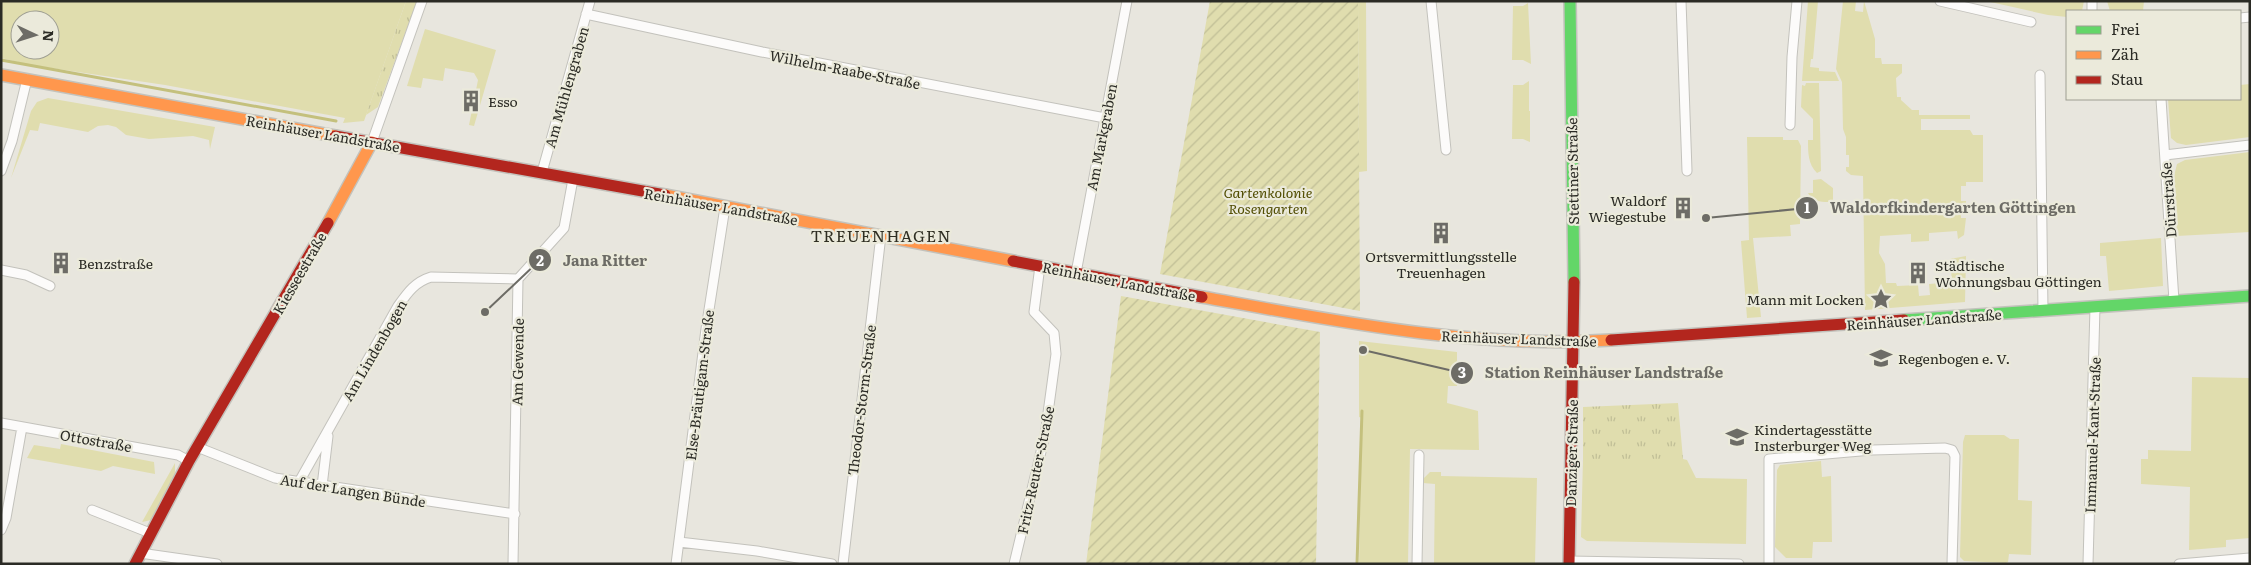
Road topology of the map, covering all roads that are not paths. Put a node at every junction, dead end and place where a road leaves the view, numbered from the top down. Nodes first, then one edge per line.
1 (422, 1) edge
2 (590, 1) edge
3 (1127, 1) edge
4 (1431, 1) edge
5 (1570, 1) edge
6 (1681, 1) edge
7 (1797, 1) edge
8 (1940, 1) edge
9 (586, 14) junction
10 (2031, 22) dead end
11 (1, 74) edge
12 (2040, 74) dead end
13 (27, 79) junction
14 (2161, 100) edge
15 (1105, 118) junction
16 (1790, 125) dead end
17 (372, 142) junction
18 (2250, 145) edge
19 (1446, 150) dead end
20 (2165, 155) junction
21 (1687, 170) dead end
22 (1, 171) edge
23 (542, 172) junction
24 (573, 179) junction
25 (725, 207) junction
26 (881, 236) junction
27 (1040, 266) junction
28 (1, 270) edge
29 (1076, 273) junction
30 (518, 279) junction
31 (50, 286) dead end
32 (2250, 296) edge
33 (2174, 302) junction
34 (2095, 307) junction
35 (2043, 311) junction
36 (1573, 342) junction
37 (1, 423) edge
38 (22, 427) junction
39 (328, 431) junction
40 (197, 448) junction
41 (1419, 455) dead end
42 (189, 460) junction
43 (299, 482) junction
44 (322, 486) junction
45 (92, 510) dead end
46 (515, 514) junction
47 (1, 530) edge
48 (150, 533) junction
49 (679, 542) junction
50 (140, 553) junction
51 (2250, 558) edge
52 (2237, 561) edge
53 (1569, 562) edge
54 (135, 564) edge
55 (217, 564) edge
56 (513, 564) edge
57 (676, 564) edge
58 (832, 564) edge
59 (843, 564) edge
60 (1014, 564) edge
61 (1417, 564) edge
62 (1721, 564) edge
63 (1739, 564) edge
64 (1769, 564) edge
65 (1952, 564) edge
66 (2088, 564) edge
67 (2179, 564) edge

1 - 17 street, Kiesseestraße
2 - 9 street, Am Mühlengraben
3 - 15 street, Am Markgraben
4 - 19 street
5 - 36 main road, Stettiner Straße
6 - 21 street
7 - 16 street
8 - 10 street
9 - 15 street, Wilhelm-Raabe-Straße
9 - 23 street, Am Mühlengraben
11 - 13 main road, Reinhäuser Landstraße
12 - 35 street
13 - 17 main road, Reinhäuser Landstraße
13 - 22 street
14 - 20 street, Dürrstraße
15 - 29 street, Am Markgraben
17 - 23 main road, Reinhäuser Landstraße
17 - 40 main road, Kiesseestraße
18 - 20 street
20 - 33 street, Dürrstraße
23 - 24 main road, Reinhäuser Landstraße
24 - 25 main road, Reinhäuser Landstraße
24 - 30 street
25 - 26 main road, Reinhäuser Landstraße
25 - 49 street, Else-Bräutigam-Straße
26 - 27 main road, Reinhäuser Landstraße
26 - 59 street, Theodor-Storm-Straße
27 - 29 main road, Reinhäuser Landstraße
27 - 60 street, Fritz-Reuter-Straße
28 - 31 street
29 - 36 main road, Reinhäuser Landstraße
30 - 39 street, Am Lindenbogen
30 - 46 street, Am Gewende
32 - 33 main road, Reinhäuser Landstraße
33 - 34 main road, Reinhäuser Landstraße
34 - 35 main road, Reinhäuser Landstraße
34 - 66 street, Immanuel-Kant-Straße
35 - 36 main road, Reinhäuser Landstraße
36 - 53 main road, Danziger Straße
37 - 38 street, Ottostraße
38 - 42 street, Ottostraße
38 - 47 street
39 - 43 street, Am Lindenbogen
39 - 44 street, Am Lindenbogen
40 - 42 main road, Kiesseestraße
40 - 43 street, Auf der Langen Bünde
41 - 61 street
42 - 48 main road, Kiesseestraße
43 - 44 street, Auf der Langen Bünde
44 - 46 street, Auf der Langen Bünde
45 - 48 street
46 - 56 street, Am Gewende
48 - 50 main road, Kiesseestraße
49 - 57 street, Else-Bräutigam-Straße
49 - 58 street
50 - 54 main road, Kiesseestraße
50 - 55 street
51 - 52 street
52 - 67 street
53 - 62 street
62 - 63 street
64 - 65 street

